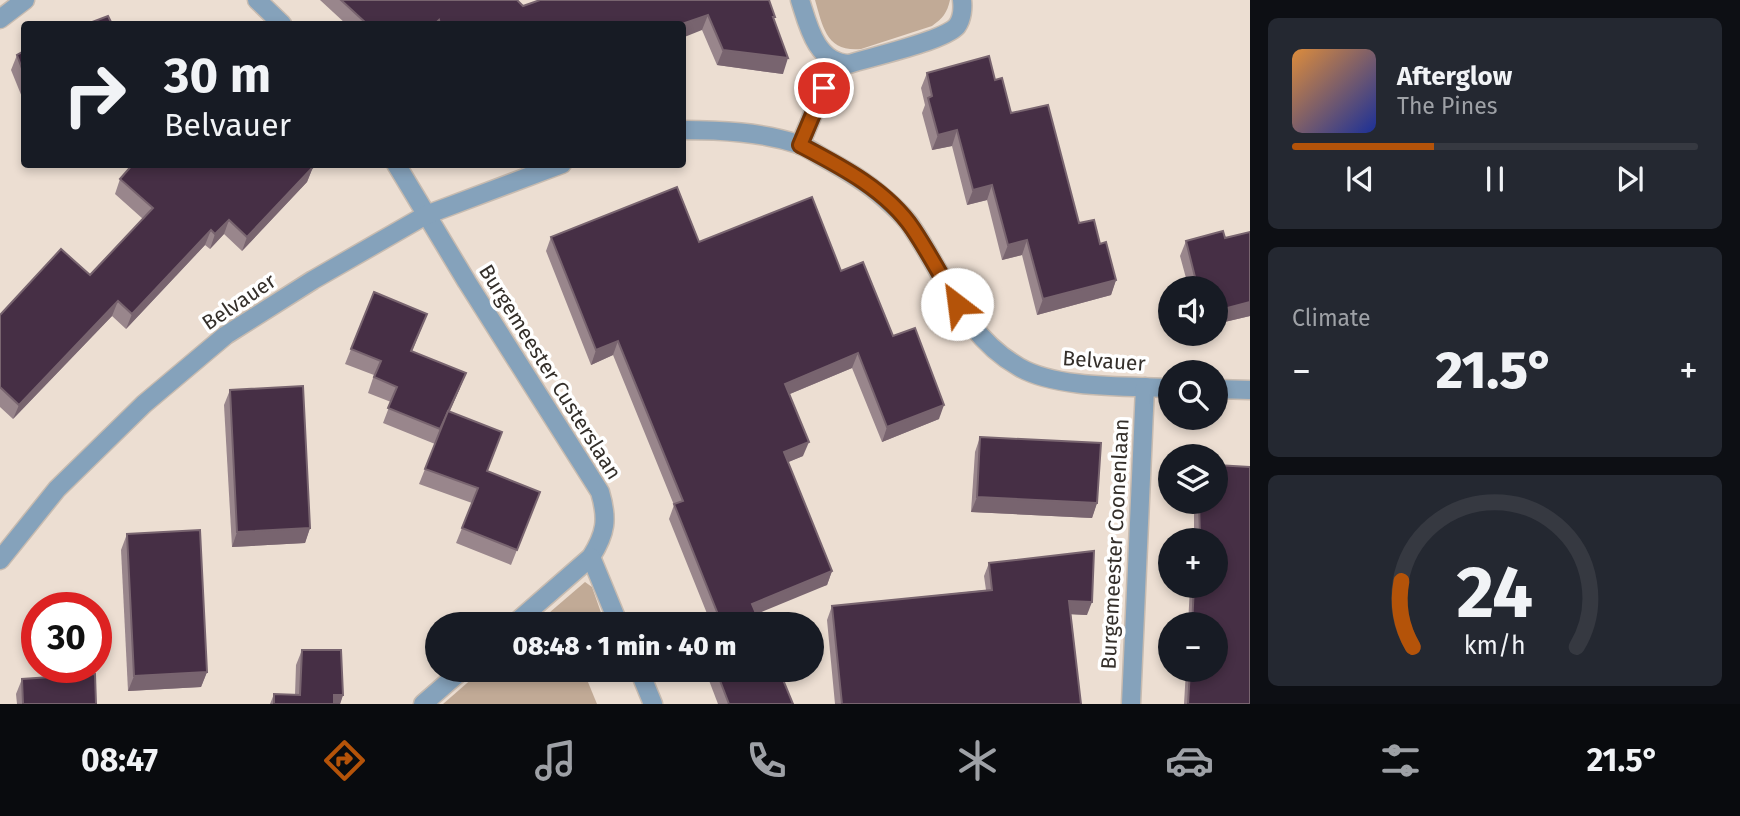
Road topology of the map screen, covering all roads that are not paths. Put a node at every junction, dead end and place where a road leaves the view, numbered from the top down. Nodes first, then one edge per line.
1 (25, 0) edge
2 (257, 0) edge
3 (800, 0) edge
4 (962, 0) edge
5 (0, 19) edge
6 (279, 21) edge
7 (835, 61) junction
8 (686, 130) edge
9 (800, 145) junction
10 (398, 168) edge
11 (551, 168) edge
12 (426, 215) junction
13 (1145, 387) junction
14 (1158, 388) edge
15 (1228, 389) edge
16 (1250, 390) edge
17 (2, 553) edge
18 (590, 556) junction
19 (528, 612) edge
20 (614, 612) edge
21 (448, 682) edge
22 (644, 682) edge
23 (423, 704) edge
24 (653, 704) edge
25 (1130, 704) edge

1 - 5 street
2 - 6 street
3 - 7 street
4 - 7 street
7 - 9 street
8 - 9 street, Belvauer
9 - 13 street, Belvauer
10 - 12 street, Burgemeester Custerslaan
11 - 12 street, Belvauer
12 - 17 street, Belvauer
12 - 18 street, Burgemeester Custerslaan
13 - 14 street, Belvauer
13 - 25 street, Burgemeester Coonenlaan
15 - 16 street
18 - 19 street, Burgemeester Custerslaan
18 - 20 street
21 - 23 street
22 - 24 street

